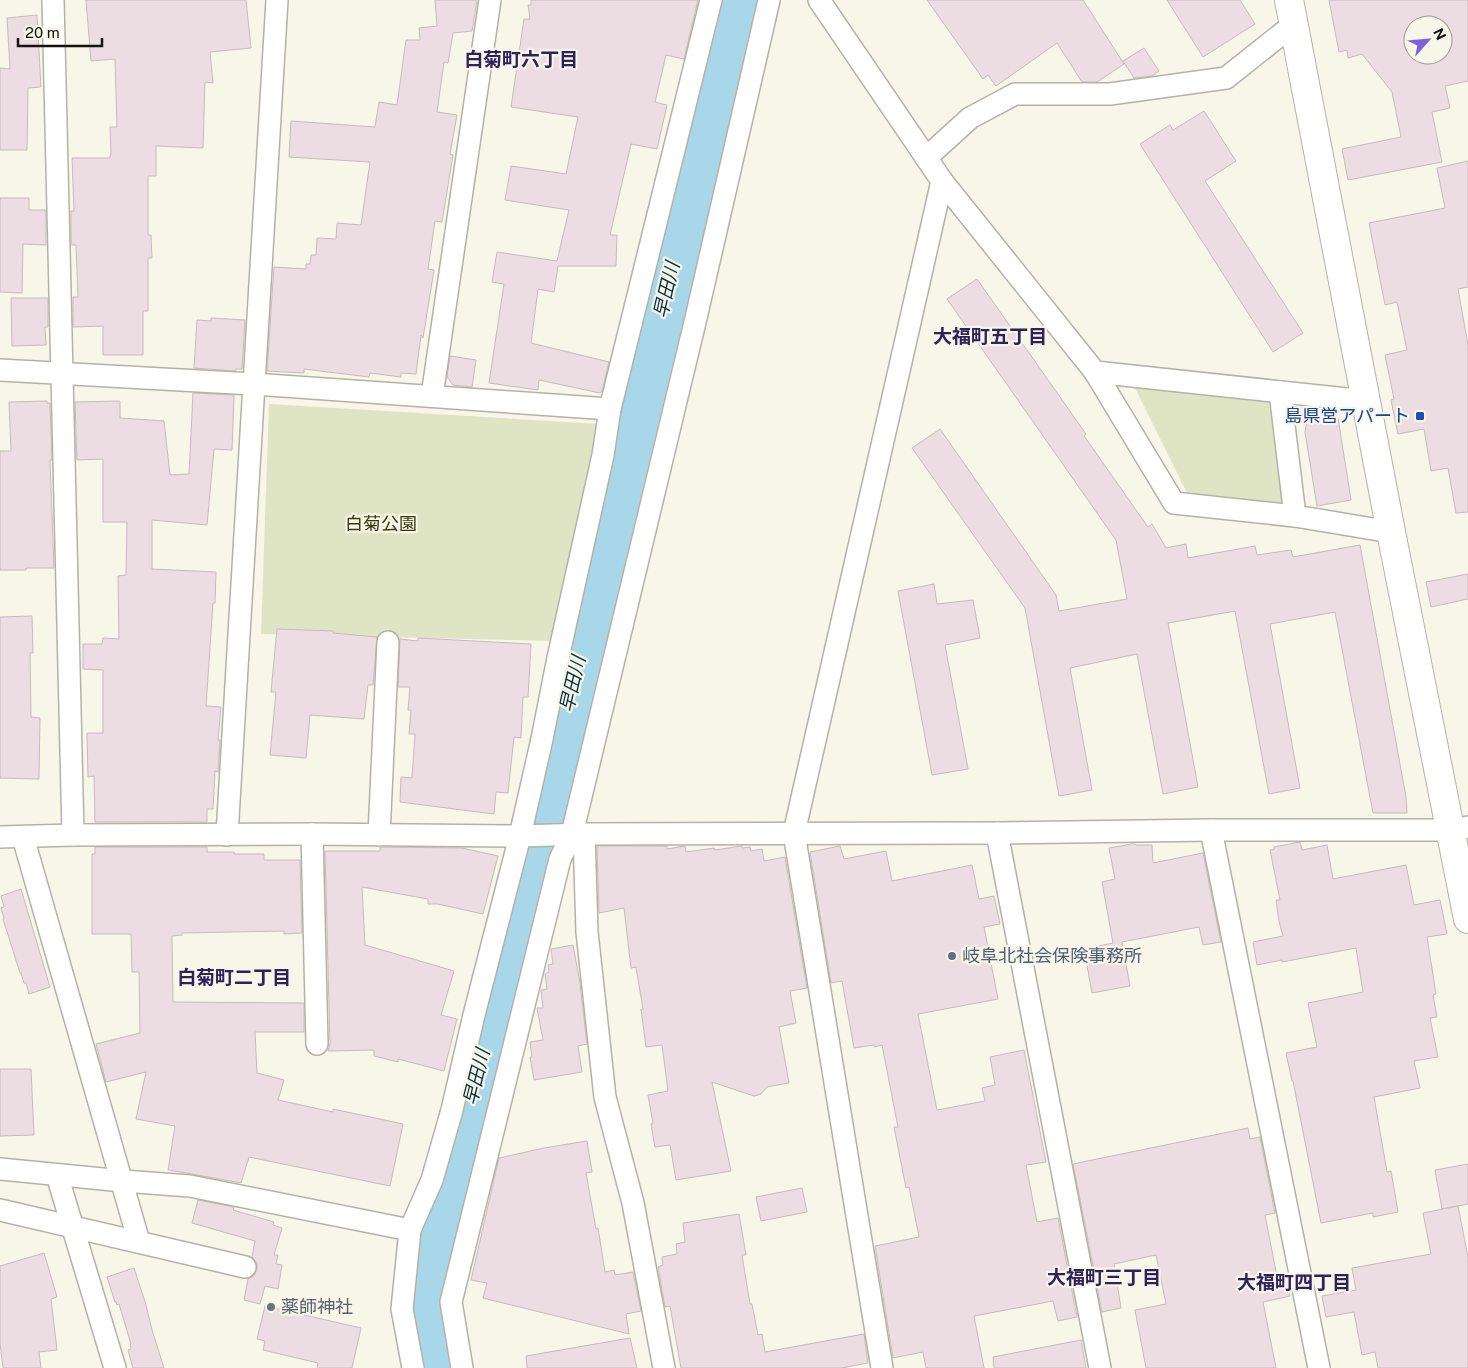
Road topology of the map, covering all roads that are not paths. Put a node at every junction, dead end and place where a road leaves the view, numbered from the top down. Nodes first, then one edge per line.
1 (52, 0) edge
2 (277, 0) edge
3 (490, 0) edge
4 (710, 0) edge
5 (769, 0) edge
6 (819, 0) edge
7 (1292, 12) edge
8 (926, 158) junction
9 (942, 181) junction
10 (0, 370) edge
11 (1095, 372) junction
12 (62, 373) junction
13 (254, 384) junction
14 (1280, 392) junction
15 (432, 396) junction
16 (1366, 401) junction
17 (610, 409) junction
18 (1295, 516) junction
19 (1392, 532) junction
20 (388, 642) dead end
21 (1460, 828) edge
22 (1211, 830) junction
23 (794, 833) junction
24 (997, 833) junction
25 (312, 834) junction
26 (570, 834) junction
27 (74, 835) junction
28 (227, 835) junction
29 (379, 835) junction
30 (522, 836) junction
31 (23, 837) junction
32 (0, 838) edge
33 (1468, 919) edge
34 (317, 1044) dead end
35 (0, 1169) edge
36 (57, 1175) junction
37 (123, 1181) junction
38 (0, 1210) edge
39 (73, 1227) junction
40 (410, 1230) junction
41 (139, 1242) junction
42 (245, 1267) dead end
43 (115, 1368) edge
44 (413, 1368) edge
45 (462, 1368) edge
46 (664, 1368) edge
47 (882, 1368) edge
48 (1100, 1368) edge
49 (1319, 1368) edge

1 - 12 street
2 - 13 street
3 - 15 street
4 - 17 street
5 - 26 street
6 - 8 street
7 - 8 street
7 - 16 street
8 - 9 street
9 - 11 street
9 - 23 street
10 - 12 street
11 - 14 street
11 - 18 street
12 - 13 street
12 - 27 street
13 - 15 street
13 - 28 street
14 - 16 street
14 - 18 street
15 - 17 street
16 - 19 street
17 - 30 street
18 - 19 street
19 - 21 street
20 - 29 street
21 - 22 street
21 - 33 street
22 - 24 street
22 - 49 street
23 - 24 street
23 - 26 street
23 - 47 street
24 - 48 street
25 - 28 street
25 - 29 street
25 - 34 street
26 - 30 street
26 - 45 street
26 - 46 street
27 - 28 street
27 - 31 street
29 - 30 street
30 - 40 street
31 - 32 street
31 - 37 street
35 - 36 street
36 - 37 street
36 - 39 street
37 - 40 street
37 - 41 street
38 - 39 street
39 - 41 street
39 - 43 street
40 - 44 street
41 - 42 street

